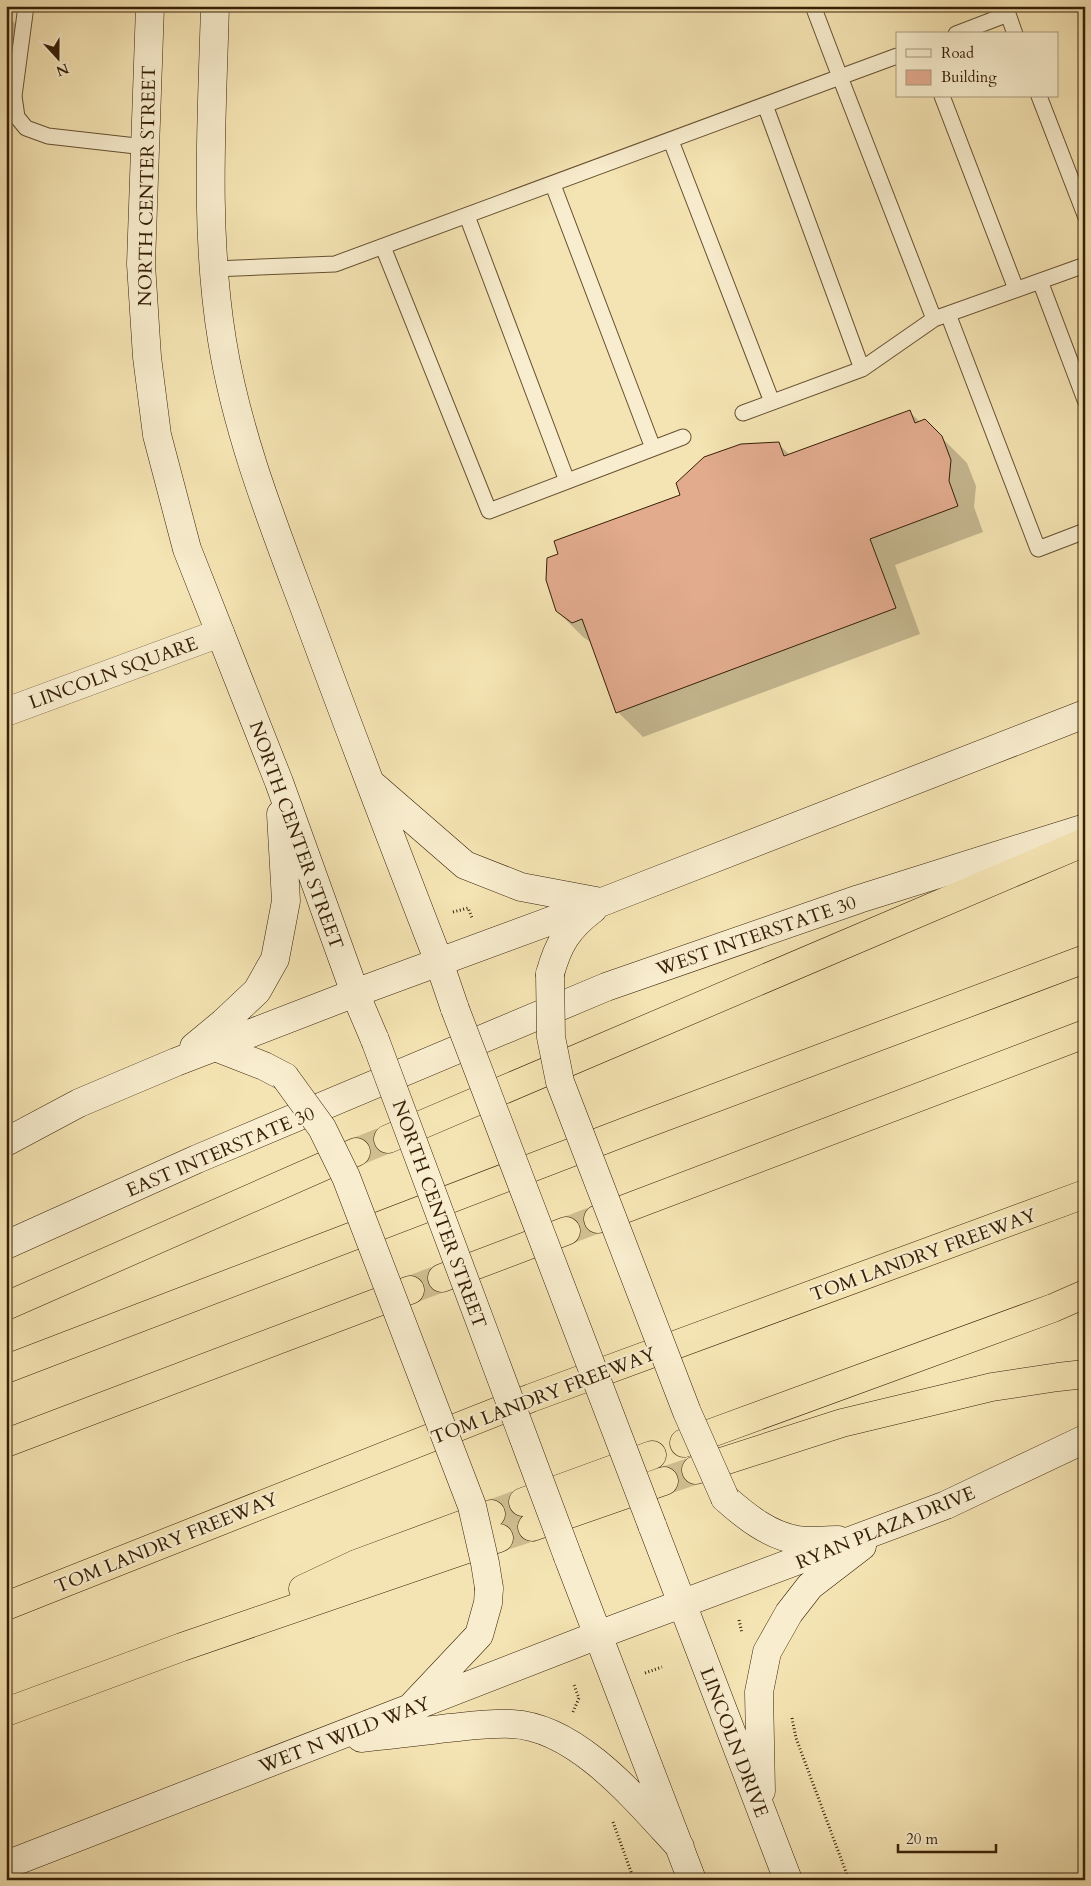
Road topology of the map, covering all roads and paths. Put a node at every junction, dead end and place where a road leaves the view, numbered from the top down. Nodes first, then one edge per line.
1 (26, 6) edge
2 (150, 6) edge
3 (215, 6) edge
4 (813, 6) edge
5 (961, 32) edge
6 (1014, 32) edge
7 (896, 56) edge
8 (840, 78) junction
9 (943, 98) edge
10 (1040, 98) edge
11 (765, 105) junction
12 (671, 141) junction
13 (145, 147) junction
14 (553, 185) junction
15 (1085, 215) edge
16 (467, 216) junction
17 (383, 247) junction
18 (1085, 265) edge
19 (214, 269) junction
20 (1040, 281) junction
21 (1016, 289) junction
22 (941, 316) junction
23 (862, 369) junction
24 (1085, 400) edge
25 (772, 402) junction
26 (743, 413) dead end
27 (683, 436) dead end
28 (653, 448) junction
29 (567, 481) junction
30 (1085, 531) edge
31 (220, 633) junction
32 (6, 712) edge
33 (1085, 714) edge
34 (279, 782) junction
35 (370, 784) junction
36 (1085, 828) edge
37 (1085, 842) edge
38 (602, 902) junction
39 (453, 913) dead end
40 (473, 922) dead end
41 (1085, 959) edge
42 (439, 962) junction
43 (356, 993) junction
44 (1085, 1034) edge
45 (215, 1047) junction
46 (435, 1060) joint
47 (176, 1062) junction
48 (388, 1139) tunnel mouth
49 (6, 1142) edge
50 (356, 1152) tunnel mouth
51 (1085, 1194) edge
52 (598, 1219) tunnel mouth
53 (566, 1231) tunnel mouth
54 (6, 1245) edge
55 (442, 1278) tunnel mouth
56 (410, 1290) tunnel mouth
57 (1085, 1294) edge
58 (6, 1306) edge
59 (6, 1369) edge
60 (1085, 1374) edge
61 (1085, 1439) edge
62 (6, 1443) edge
63 (684, 1443) tunnel mouth
64 (652, 1454) tunnel mouth
65 (696, 1470) tunnel mouth
66 (664, 1481) tunnel mouth
67 (495, 1526) tunnel mouth
68 (886, 1528) junction
69 (853, 1540) junction
70 (682, 1605) junction
71 (6, 1606) edge
72 (739, 1620) dead end
73 (598, 1635) junction
74 (743, 1636) dead end
75 (662, 1667) dead end
76 (642, 1674) dead end
77 (574, 1685) dead end
78 (586, 1696) dead end
79 (580, 1698) junction
80 (409, 1709) junction
81 (6, 1712) edge
82 (791, 1713) dead end
83 (569, 1719) dead end
84 (322, 1743) junction
85 (761, 1810) junction
86 (680, 1847) junction
87 (6, 1865) edge
88 (692, 1880) edge
89 (788, 1880) edge
90 (849, 1880) edge

1 - 13 lane
2 - 13 main road, NORTH CENTER STREET
3 - 19 main road
4 - 8 lane
5 - 6 lane
7 - 8 lane
8 - 11 lane
8 - 22 lane
9 - 21 lane
10 - 15 lane
11 - 12 lane
11 - 23 lane
12 - 14 lane
12 - 25 lane
13 - 31 main road, NORTH CENTER STREET
14 - 16 lane
14 - 28 lane
16 - 17 lane
16 - 29 lane
17 - 19 lane
17 - 29 lane
18 - 20 lane
19 - 35 main road
20 - 21 lane
20 - 24 lane
21 - 22 lane
22 - 23 lane
22 - 30 lane
23 - 25 lane
25 - 26 lane
27 - 28 lane
28 - 29 lane
31 - 32 main road, LINCOLN SQUARE
31 - 34 main road, NORTH CENTER STREET
33 - 38 main road
34 - 43 main road, NORTH CENTER STREET
34 - 47 main road
35 - 38 main road
35 - 42 main road
36 - 46 main road, WEST INTERSTATE 30
37 - 48 highway
38 - 42 main road
38 - 69 main road, bridge
39 - 40 path
41 - 59 highway
42 - 43 main road
42 - 70 main road, bridge
43 - 45 main road
43 - 73 main road, NORTH CENTER STREET, bridge
44 - 52 highway
45 - 47 main road
45 - 80 main road, bridge
46 - 54 main road, EAST INTERSTATE 30
47 - 49 main road
50 - 58 highway
51 - 71 highway, TOM LANDRY FREEWAY
53 - 55 highway
56 - 62 highway
57 - 63 highway
60 - 65 highway
61 - 68 main road, RYAN PLAZA DRIVE
64 - 66 highway
67 - 81 highway
68 - 69 main road, RYAN PLAZA DRIVE
68 - 85 main road
69 - 70 main road, RYAN PLAZA DRIVE
70 - 73 main road, WET N WILD WAY
70 - 85 main road, LINCOLN DRIVE
72 - 74 path
73 - 80 main road, WET N WILD WAY
73 - 86 main road
75 - 76 path
77 - 79 path
78 - 79 path
79 - 83 path
80 - 84 main road, WET N WILD WAY
82 - 90 path
84 - 86 main road
84 - 87 main road, WET N WILD WAY
85 - 89 main road, LINCOLN DRIVE
86 - 88 main road

